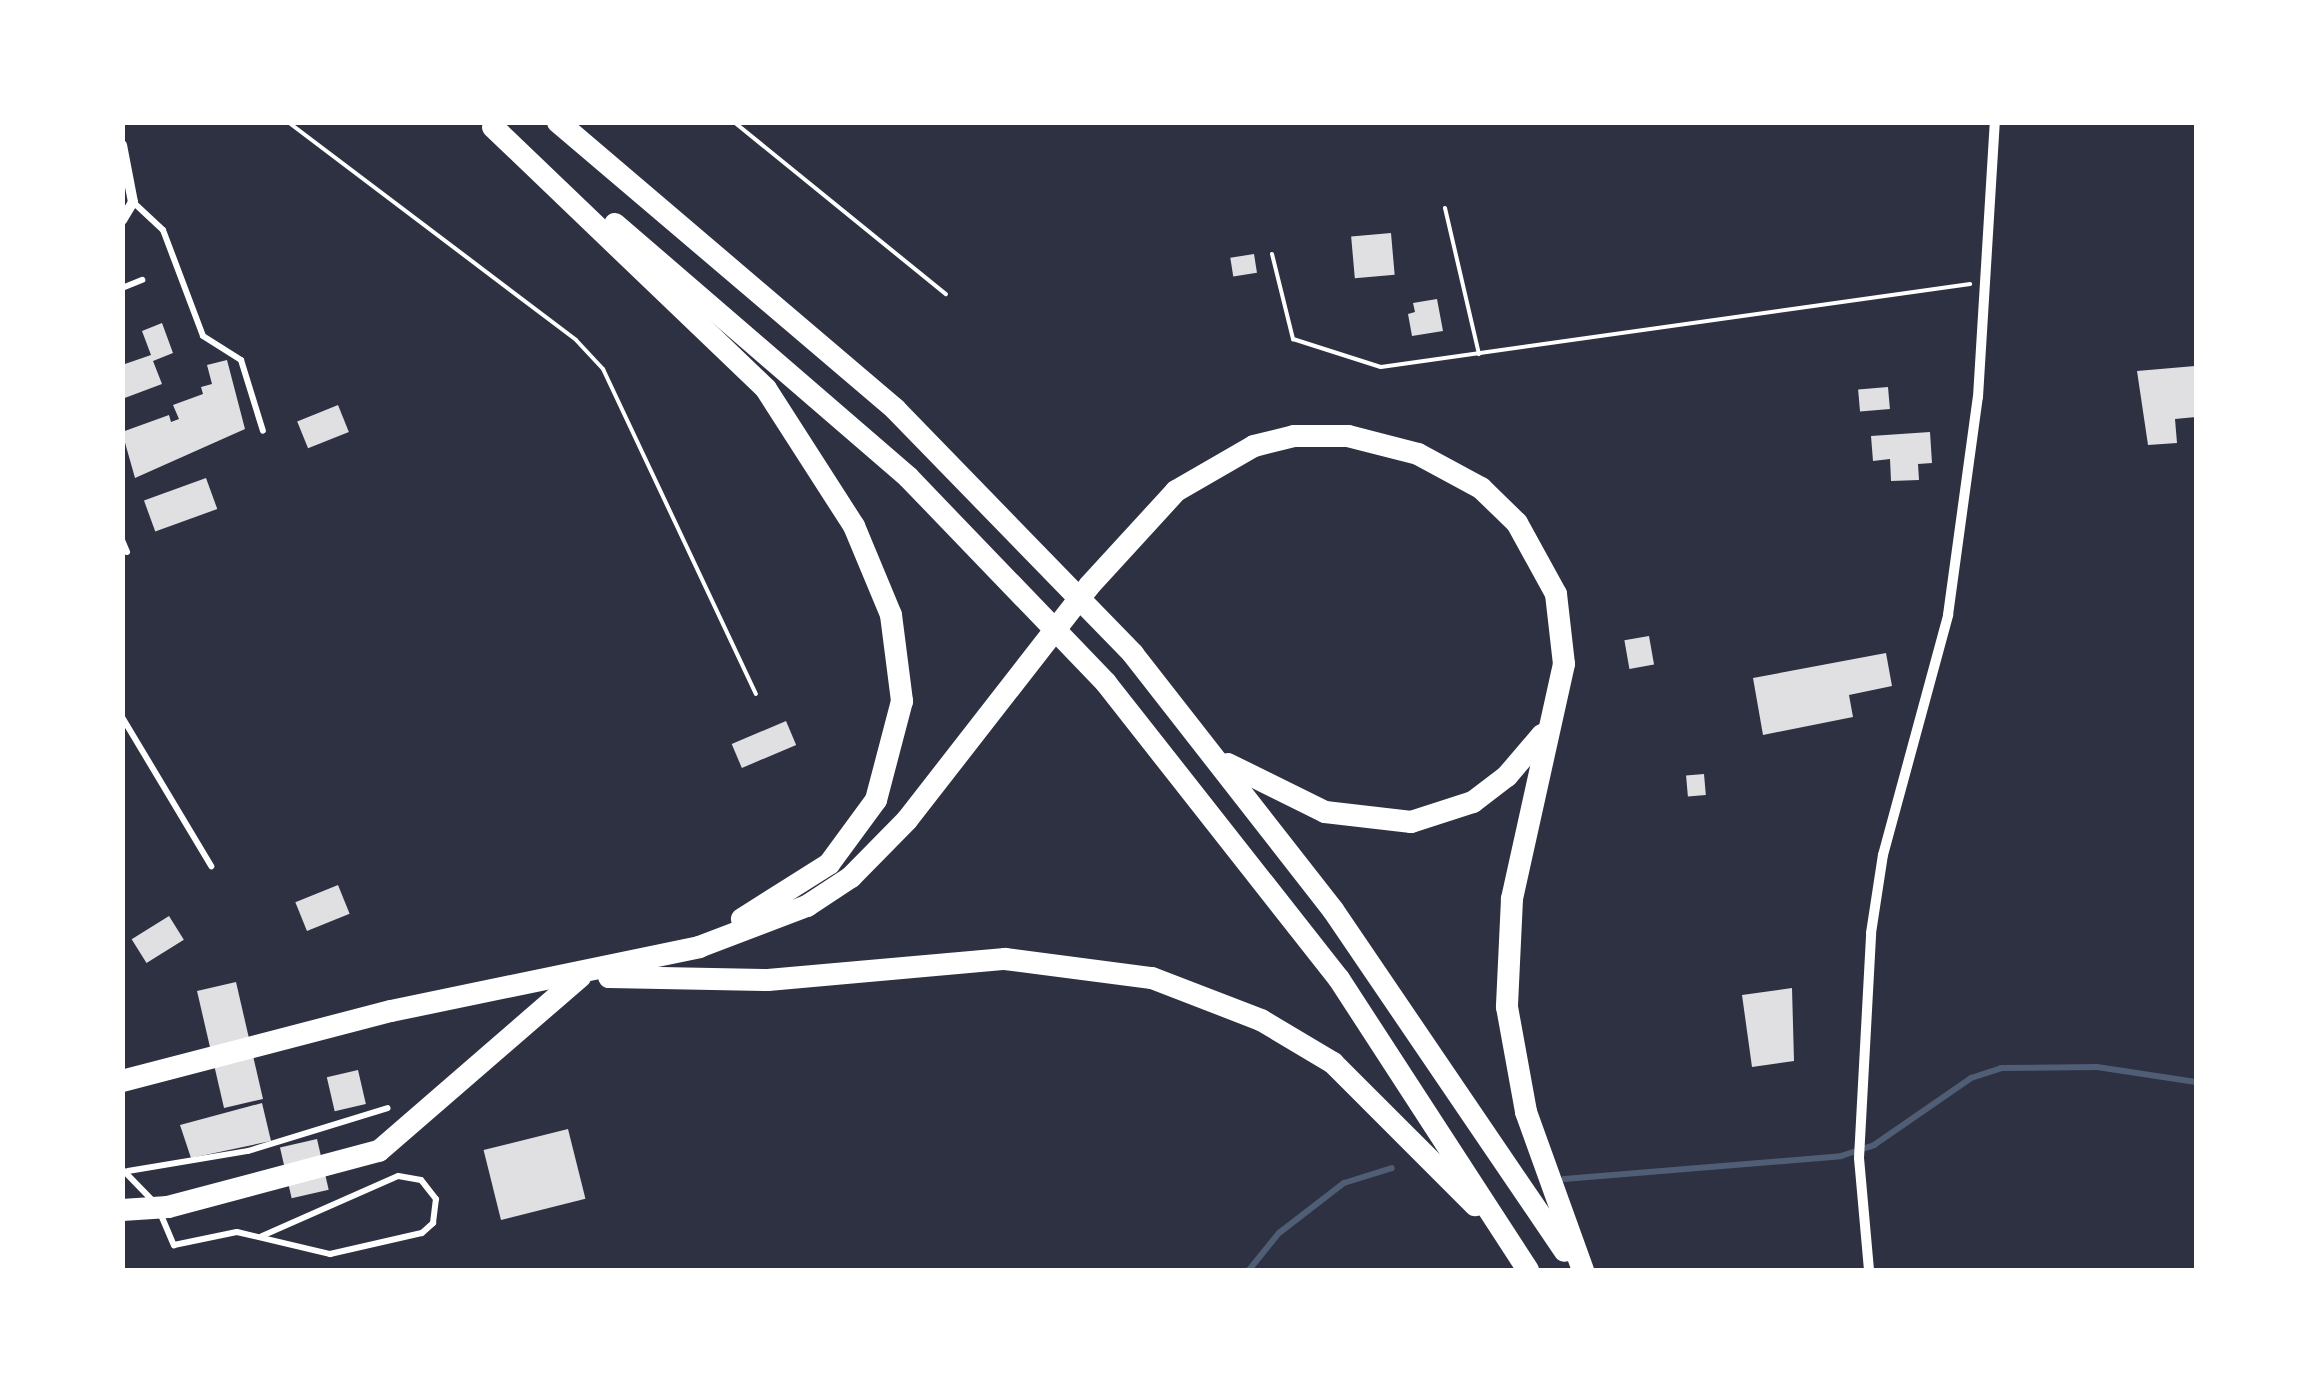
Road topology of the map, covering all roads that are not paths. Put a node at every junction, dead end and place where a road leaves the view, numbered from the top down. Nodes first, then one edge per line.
1 (558, 122) edge
2 (1994, 122) edge
3 (490, 125) edge
4 (122, 146) edge
5 (133, 202) junction
6 (122, 220) edge
7 (142, 280) dead end
8 (122, 288) edge
9 (263, 431) dead end
10 (122, 540) edge
11 (127, 552) dead end
12 (122, 717) edge
13 (1547, 728) junction
14 (1222, 760) junction
15 (211, 866) dead end
16 (580, 976) junction
17 (122, 1080) edge
18 (388, 1108) dead end
19 (125, 1170) edge
20 (158, 1209) junction
21 (122, 1210) edge
22 (262, 1236) junction
23 (1523, 1261) edge
24 (1580, 1270) edge
25 (1869, 1270) edge

1 - 14 highway
2 - 25 street
3 - 16 highway
3 - 23 highway
4 - 5 street
5 - 6 street
5 - 9 lane
7 - 8 lane
10 - 11 lane
12 - 15 lane
13 - 14 highway
13 - 16 highway
13 - 24 highway
14 - 24 highway
16 - 17 highway
16 - 20 highway
16 - 23 highway
18 - 19 lane
19 - 20 lane
20 - 21 highway
20 - 22 lane
22 - 22 lane

